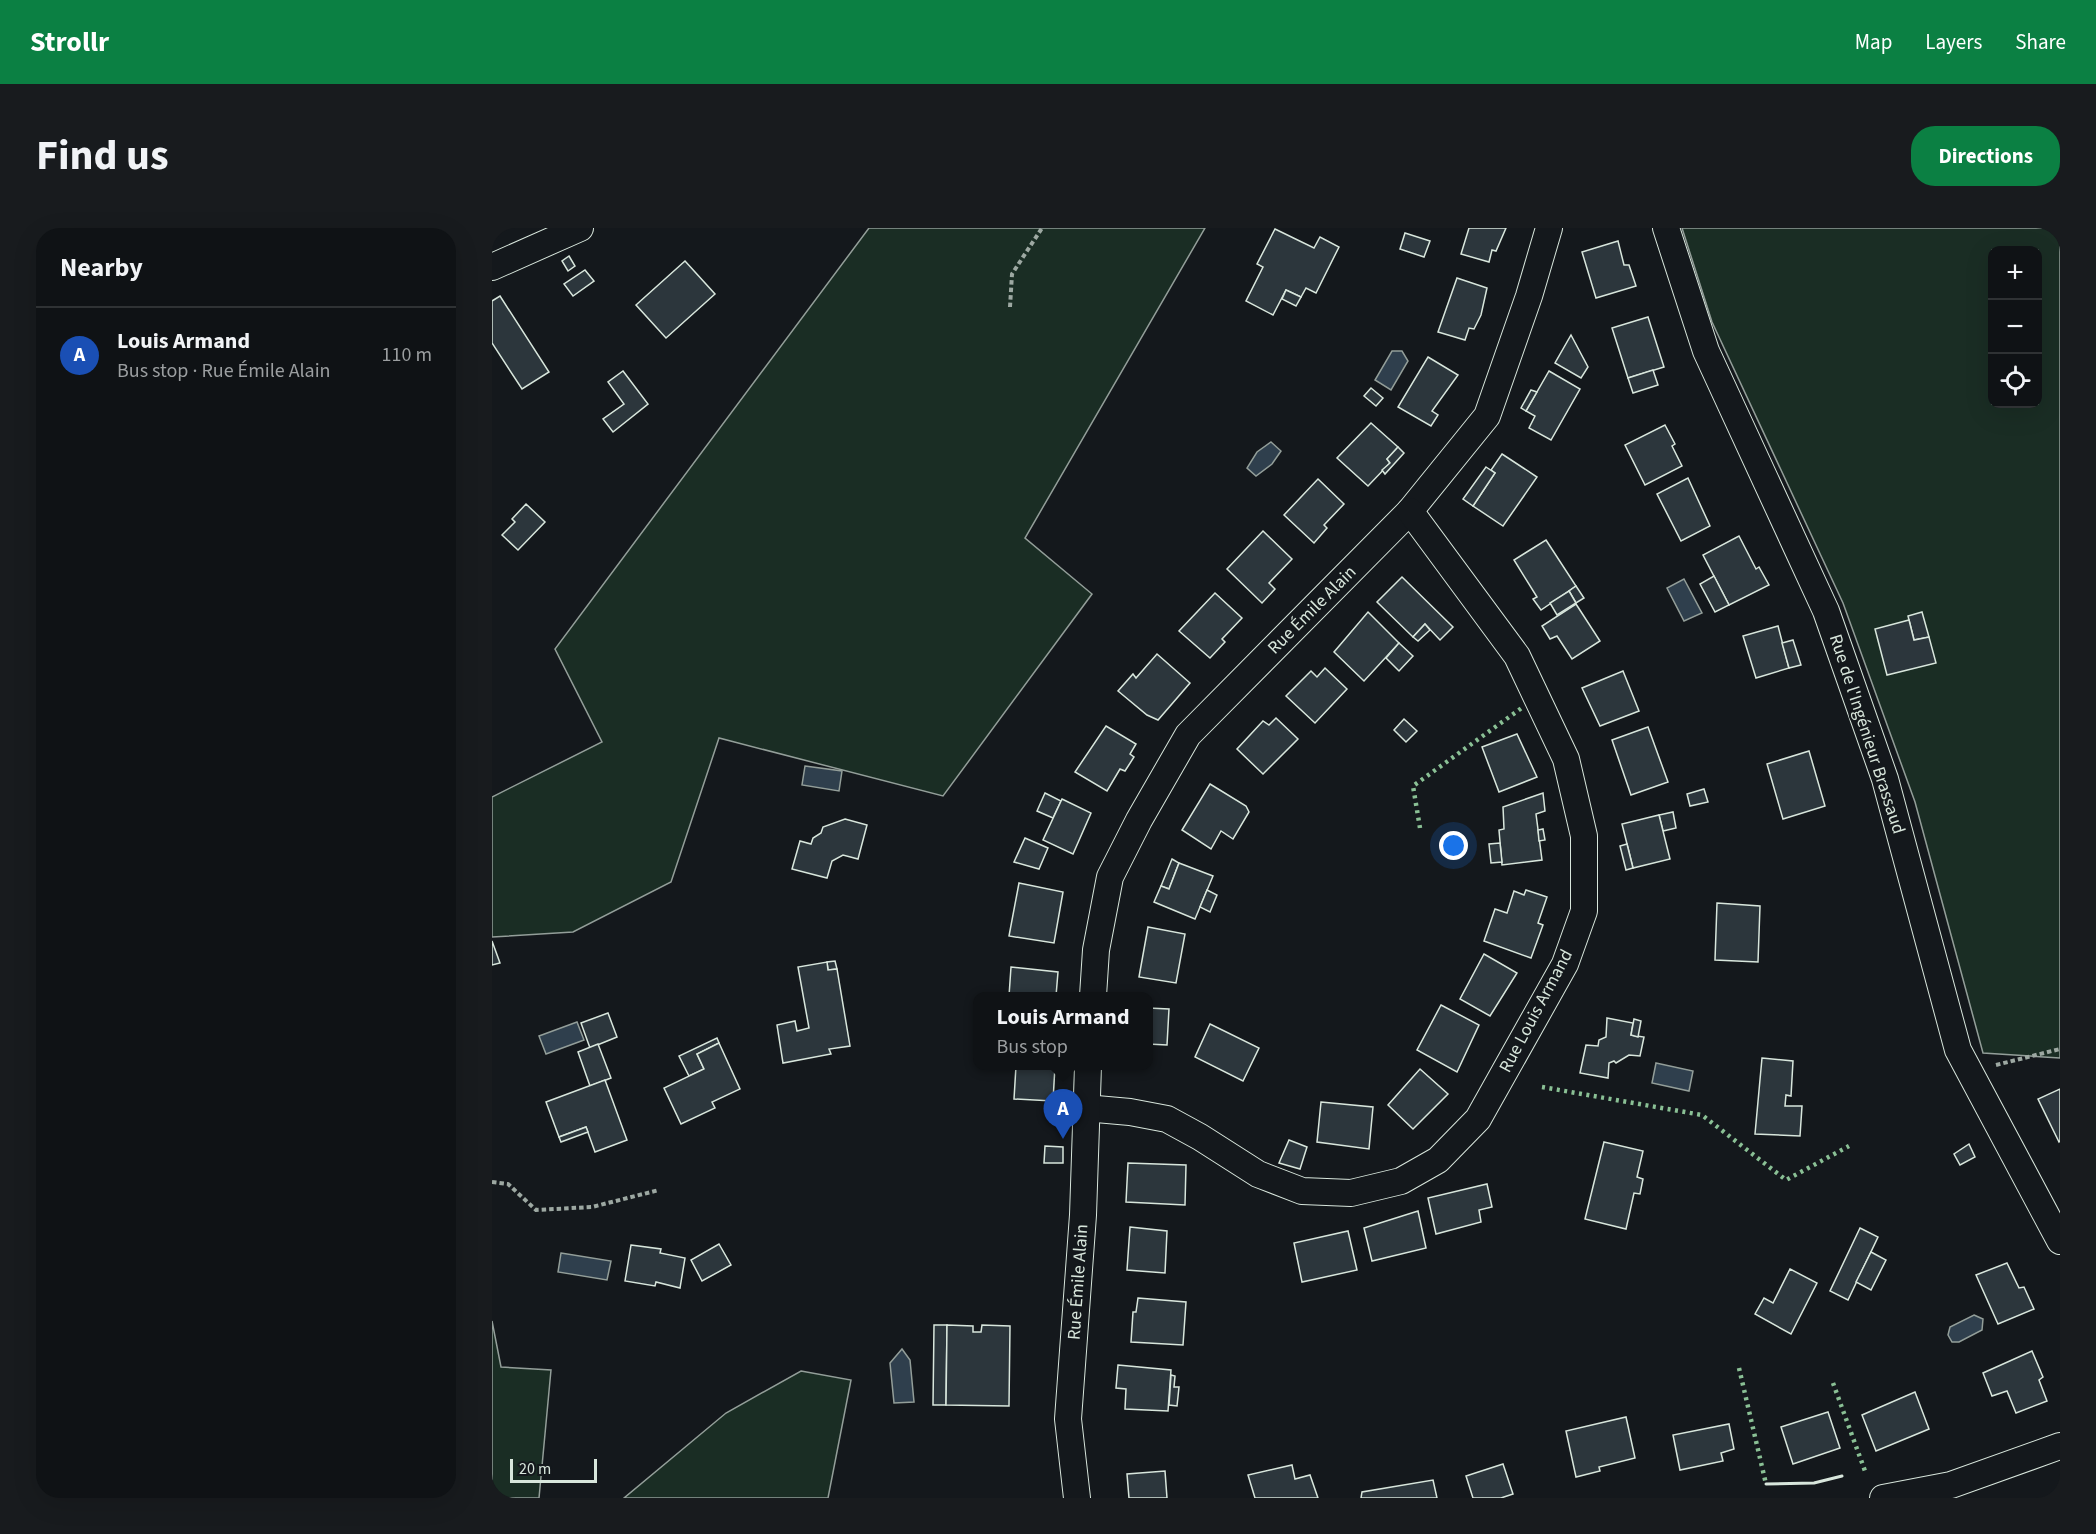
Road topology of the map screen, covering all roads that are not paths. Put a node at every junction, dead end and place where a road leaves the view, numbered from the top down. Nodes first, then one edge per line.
1 (580, 228) edge
2 (1549, 228) edge
3 (1666, 228) edge
4 (492, 267) edge
5 (1410, 510) junction
6 (1093, 992) edge
7 (1088, 1070) edge
8 (1085, 1108) junction
9 (2060, 1241) edge
10 (2060, 1446) edge
11 (1077, 1498) edge
12 (1883, 1498) edge

1 - 4 street
2 - 5 street, Rue Émile Alain
3 - 9 street, Rue de l'Ingénieur Brassaud
5 - 6 street, Rue Émile Alain
5 - 8 street, Rue Louis Armand
7 - 8 street, Rue Émile Alain
8 - 11 street, Rue Émile Alain
10 - 12 street

